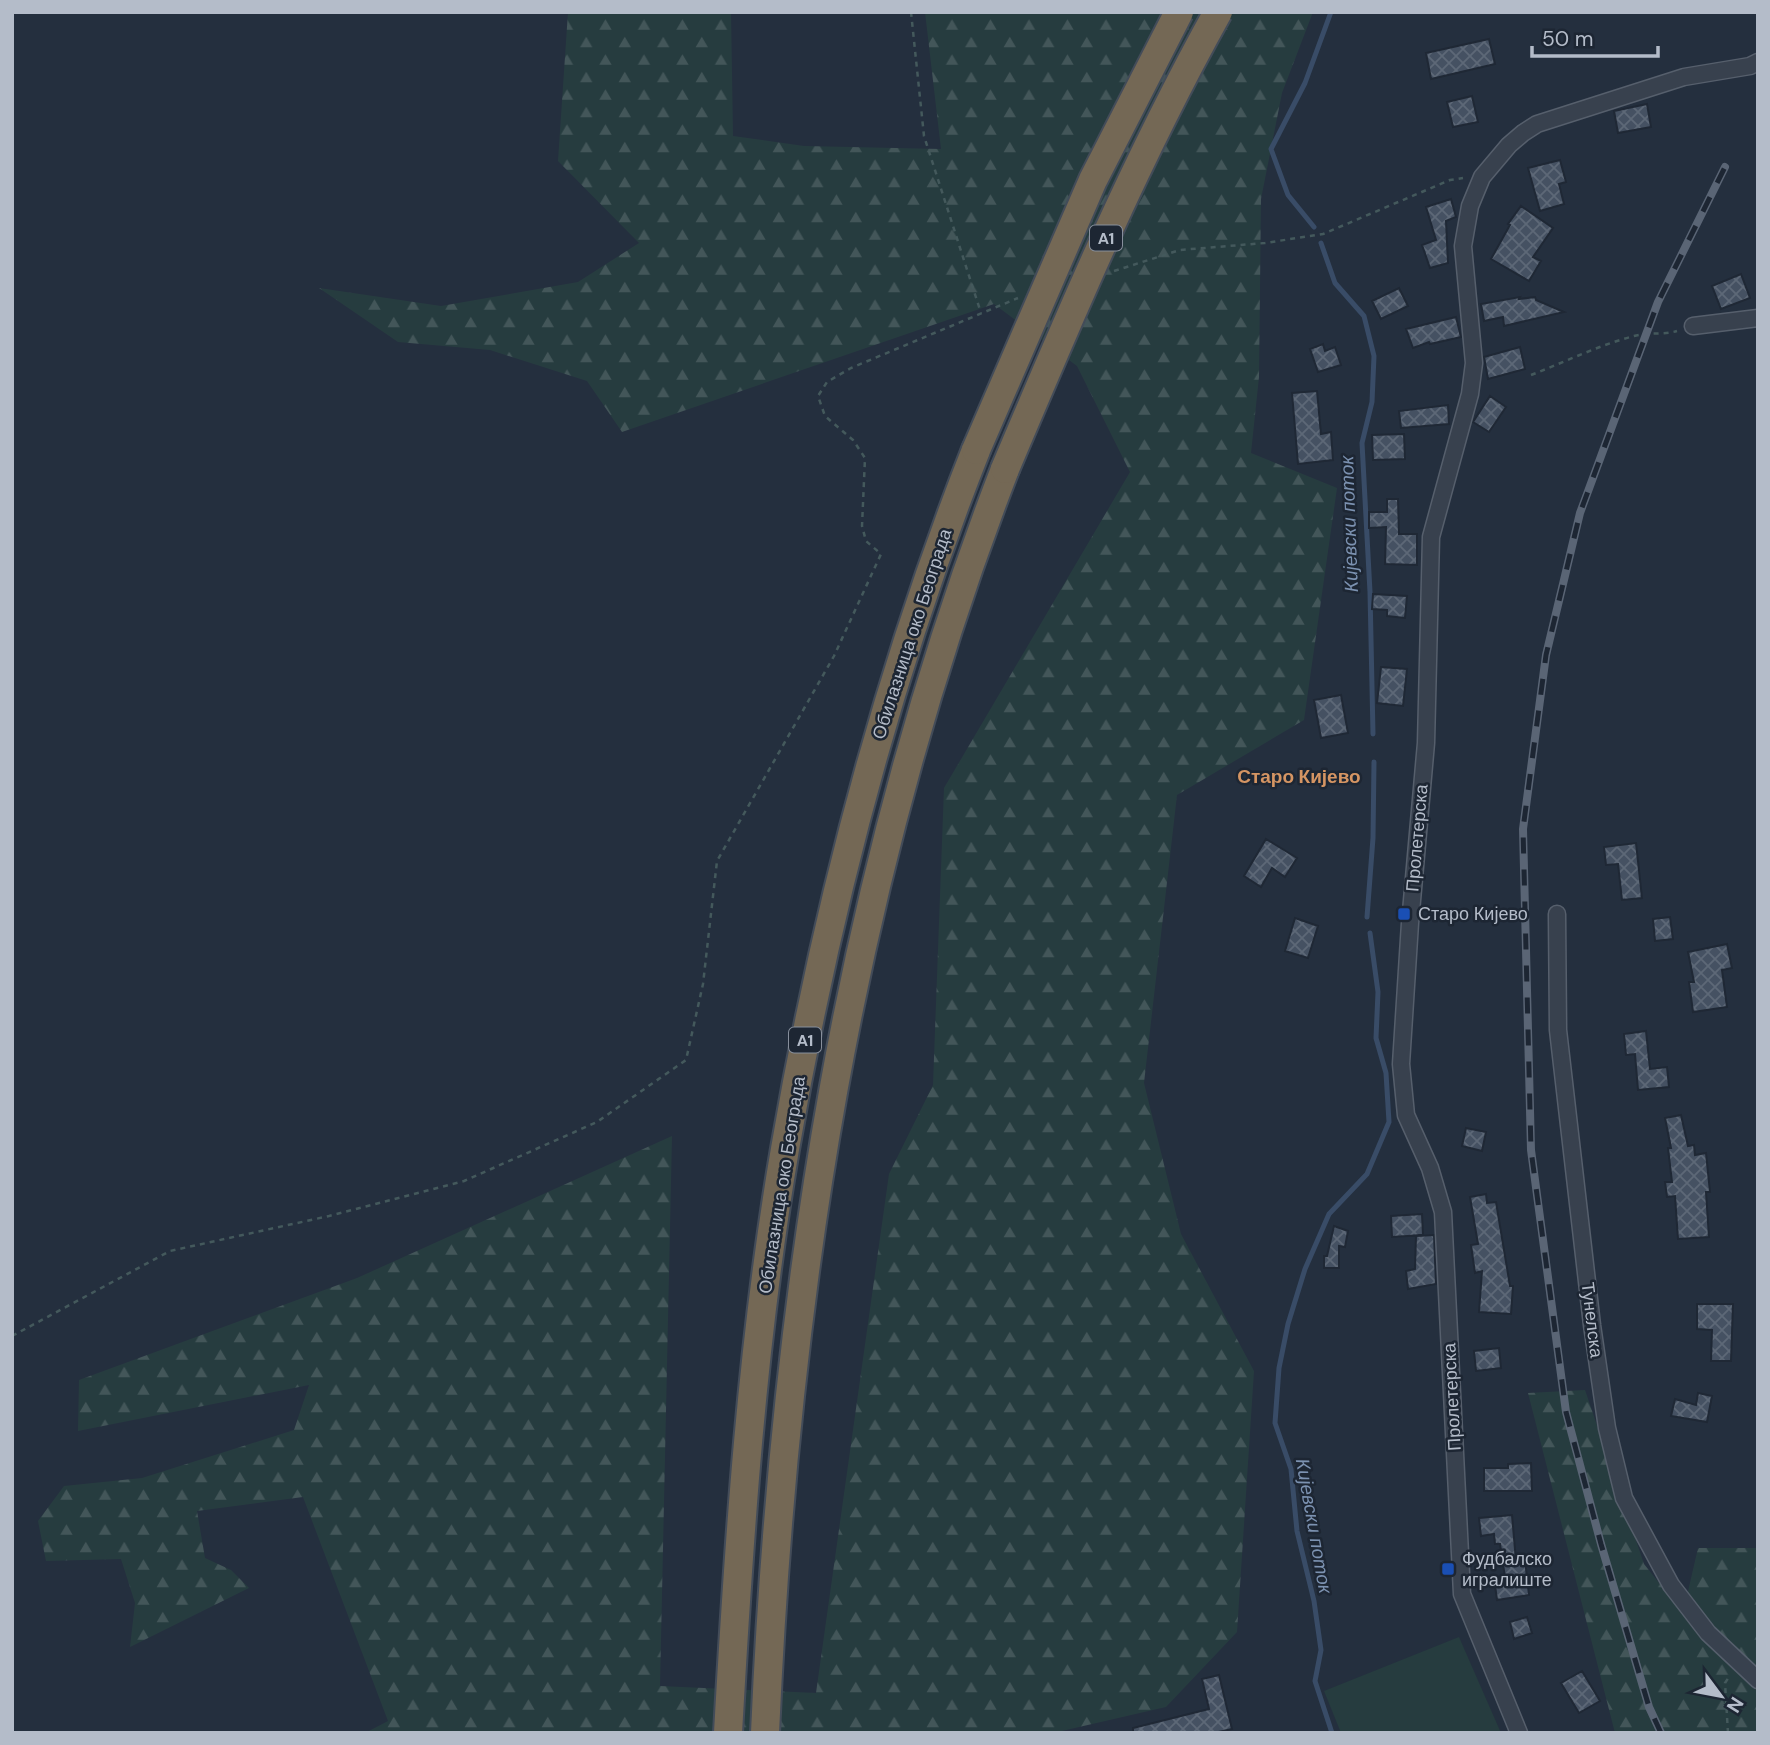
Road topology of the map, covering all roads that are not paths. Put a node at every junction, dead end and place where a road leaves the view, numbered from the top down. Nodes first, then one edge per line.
1 (1179, 12) edge
2 (1218, 12) edge
3 (1758, 62) edge
4 (1758, 318) edge
5 (1693, 326) road end
6 (1557, 914) dead end
7 (1758, 1680) edge
8 (728, 1733) edge
9 (765, 1733) edge
10 (1519, 1733) edge

1 - 8 highway, Обилазница око Београда / A1, bridge
2 - 9 highway, Обилазница око Београда / A1, bridge
3 - 10 street, Пролетерска
4 - 5 street
6 - 7 street, Тунелска

